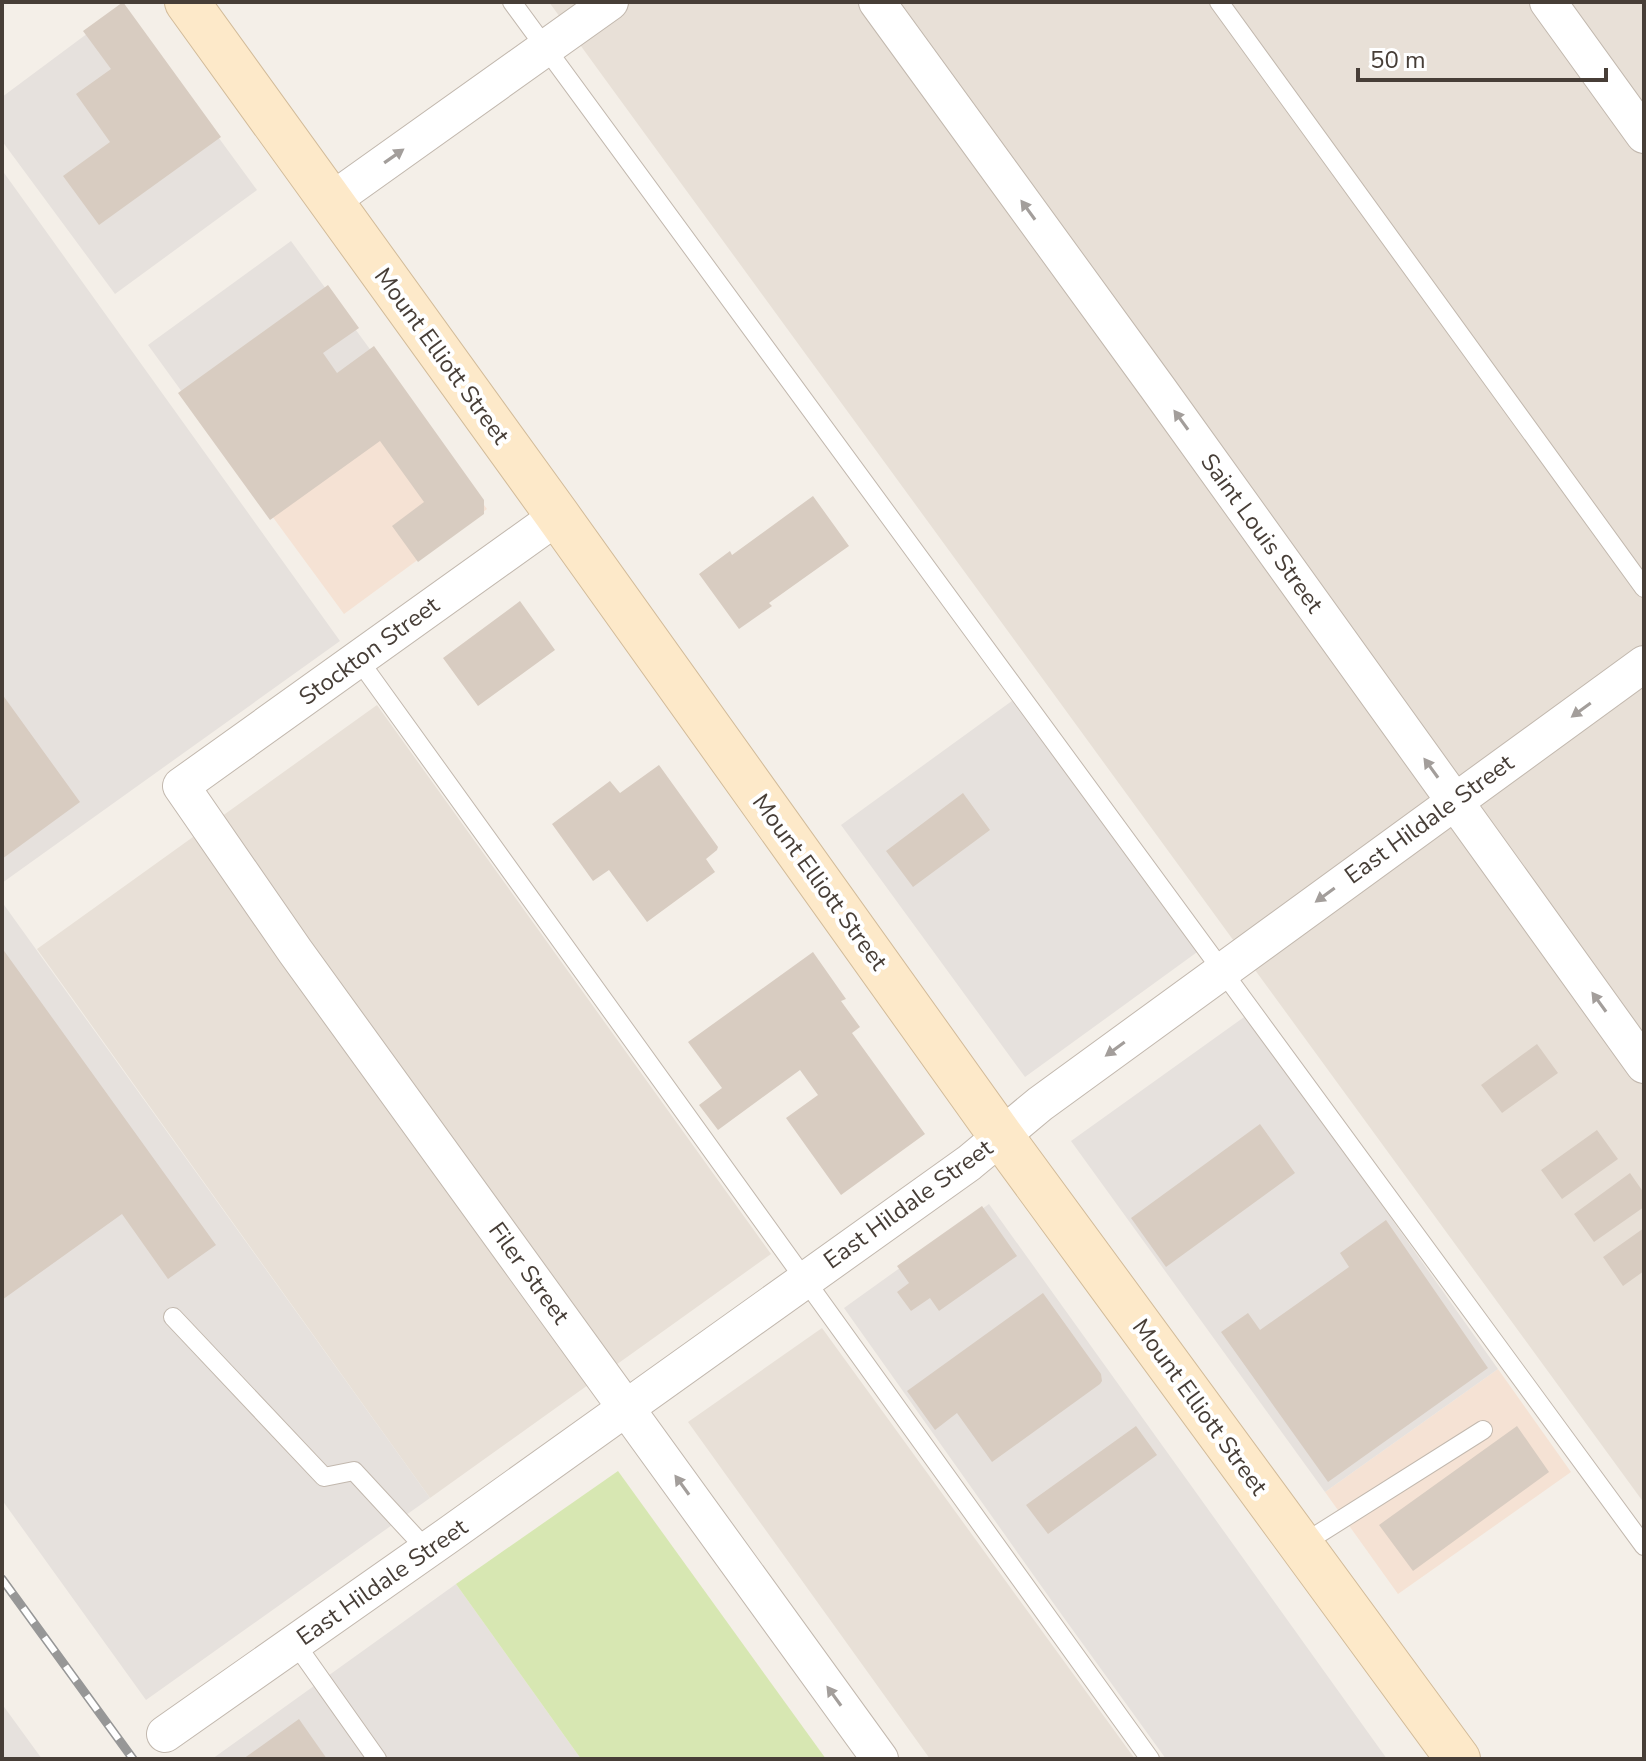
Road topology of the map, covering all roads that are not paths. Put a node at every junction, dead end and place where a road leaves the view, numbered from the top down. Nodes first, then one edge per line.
1 (187, 2) edge
2 (512, 2) edge
3 (610, 2) edge
4 (877, 2) edge
5 (1219, 2) edge
6 (1548, 2) edge
7 (545, 48) junction
8 (1644, 135) edge
9 (331, 201) junction
10 (558, 516) junction
11 (1644, 588) edge
12 (358, 659) junction
13 (1644, 664) edge
14 (181, 786) joint
15 (1454, 801) junction
16 (1222, 971) junction
17 (1644, 1065) edge
18 (1001, 1136) junction
19 (805, 1280) junction
20 (173, 1317) dead end
21 (626, 1407) junction
22 (1483, 1430) dead end
23 (1301, 1545) junction
24 (1644, 1546) edge
25 (427, 1550) junction
26 (295, 1643) junction
27 (165, 1734) dead end
28 (377, 1759) edge
29 (880, 1759) edge
30 (1150, 1759) edge
31 (1458, 1759) edge

1 - 9 street, Mount Elliott Street
2 - 7 lane
3 - 7 street
15 -> 4 street, Saint Louis Street
5 - 11 lane
6 - 8 street
9 -> 7 street
7 - 16 lane
9 - 10 street, Mount Elliott Street
10 - 12 street, Stockton Street
10 - 18 street, Mount Elliott Street
12 - 14 street, Stockton Street
12 - 19 lane
13 -> 15 street, East Hildale Street
14 - 21 street, Filer Street
15 -> 16 street, East Hildale Street
17 -> 15 street, Saint Louis Street
16 -> 18 street, East Hildale Street
16 - 24 lane
18 - 19 street, East Hildale Street
18 - 23 street, Mount Elliott Street
19 - 21 street, East Hildale Street
19 - 30 lane
20 - 25 lane
21 - 25 street, East Hildale Street
29 -> 21 street, Filer Street
22 - 23 lane
23 - 31 street, Mount Elliott Street
25 - 26 street, East Hildale Street
26 - 27 street, East Hildale Street
26 - 28 lane

